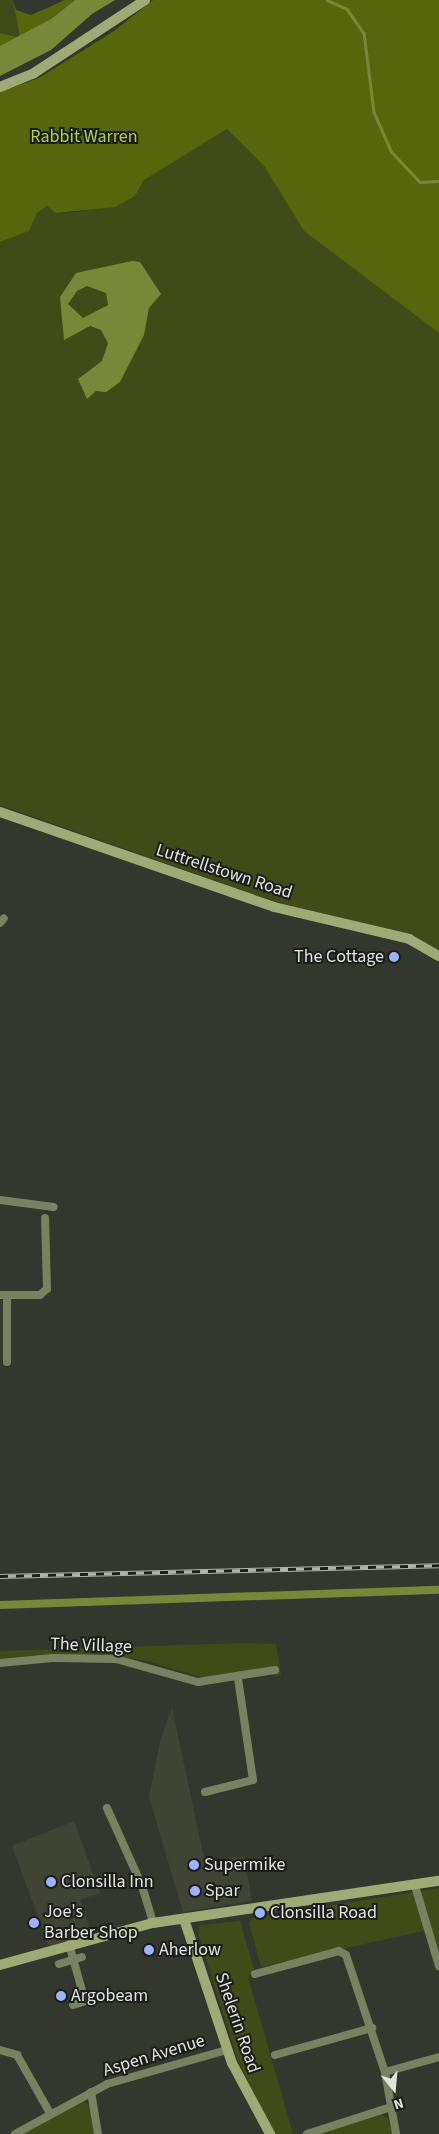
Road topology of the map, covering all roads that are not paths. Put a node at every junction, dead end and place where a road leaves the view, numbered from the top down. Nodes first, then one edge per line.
1 (145, 0) edge
2 (0, 87) edge
3 (0, 812) edge
4 (439, 956) edge
5 (0, 1200) edge
6 (54, 1207) dead end
7 (45, 1218) dead end
8 (3, 1295) edge
9 (7, 1362) dead end
10 (0, 1663) edge
11 (275, 1670) dead end
12 (238, 1678) junction
13 (205, 1792) dead end
14 (107, 1808) dead end
15 (439, 1881) edge
16 (415, 1886) junction
17 (184, 1919) junction
18 (153, 1923) junction
19 (69, 1944) junction
20 (82, 1958) dead end
21 (74, 1960) junction
22 (59, 1964) dead end
23 (0, 1965) edge
24 (439, 1966) edge
25 (255, 1974) dead end
26 (96, 1998) dead end
27 (85, 2001) junction
28 (73, 2005) dead end
29 (372, 2028) junction
30 (0, 2050) edge
31 (226, 2050) junction
32 (275, 2055) dead end
33 (439, 2057) edge
34 (385, 2072) junction
35 (90, 2092) junction
36 (391, 2107) junction
37 (50, 2113) junction
38 (311, 2133) edge
39 (15, 2134) edge
40 (98, 2134) edge
41 (270, 2134) edge
42 (396, 2134) edge

1 - 2 street
3 - 4 street, Luttrellstown Road
5 - 6 street
7 - 8 street
8 - 9 street
10 - 12 street, The Village
11 - 12 street, The Village
12 - 13 street
14 - 18 street
15 - 16 street
16 - 17 street
16 - 24 street
17 - 18 street
17 - 31 street, Shelerin Road
18 - 19 street
19 - 21 street
19 - 23 street
20 - 21 street
21 - 22 street
21 - 27 street
25 - 29 street
26 - 27 street
27 - 28 street
29 - 32 street
29 - 34 street
30 - 37 street
31 - 35 street, Aspen Avenue
31 - 41 street, Shelerin Road
33 - 34 street
34 - 36 street
35 - 37 street, Aspen Avenue
35 - 40 street, Aspen Avenue
36 - 38 street
36 - 42 street
37 - 39 street, Aspen Avenue

